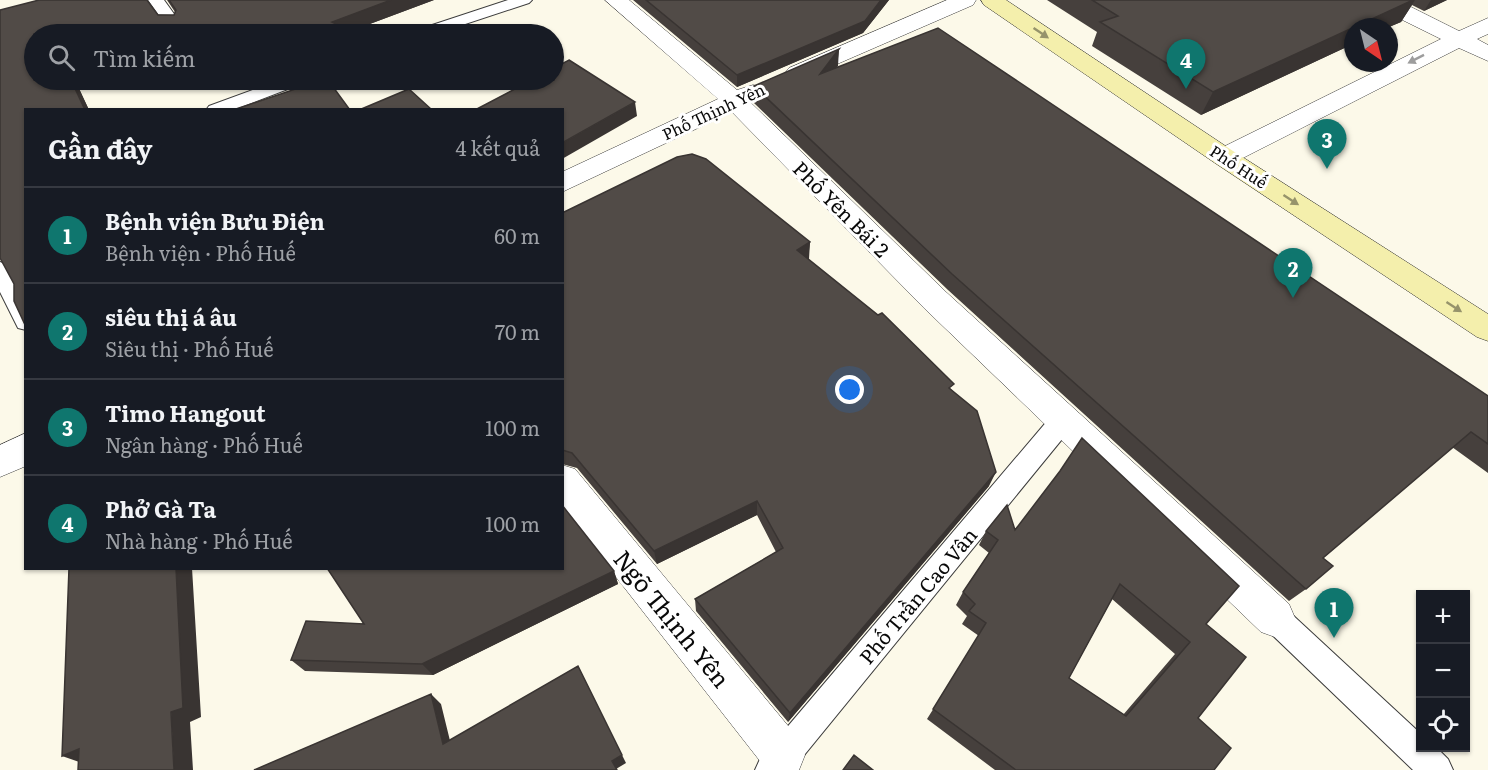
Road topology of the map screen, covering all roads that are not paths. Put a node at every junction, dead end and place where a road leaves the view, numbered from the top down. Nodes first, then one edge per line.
1 (156, 0) edge
2 (524, 0) edge
3 (616, 0) edge
4 (966, 0) edge
5 (992, 0) edge
6 (1380, 0) edge
7 (173, 24) edge
8 (451, 24) edge
9 (1488, 25) edge
10 (1457, 39) junction
11 (1488, 54) edge
12 (268, 90) edge
13 (734, 100) junction
14 (220, 108) edge
15 (1224, 156) junction
16 (564, 182) edge
17 (0, 270) edge
18 (24, 318) edge
19 (1488, 329) edge
20 (1063, 420) junction
21 (24, 449) edge
22 (0, 462) edge
23 (564, 483) edge
24 (1275, 618) joint
25 (777, 762) edge
26 (1437, 770) edge

1 - 7 lane
2 - 8 lane
3 - 13 street, Phố Yên Bái 2
4 - 13 street, Phố Thịnh Yên
5 -> 15 main road, Phố Huế
6 - 10 street
9 - 10 street
10 - 11 street
10 -> 15 street
12 - 14 lane
13 - 16 street, Phố Thịnh Yên
13 - 20 street, Phố Yên Bái 2
15 -> 19 main road, Phố Huế
17 - 18 lane
20 - 24 street, Phố Yên Bái 2
20 - 25 lane, Phố Trần Cao Vân
21 - 22 street
23 - 25 street, Ngõ Thịnh Yên
24 - 26 lane

